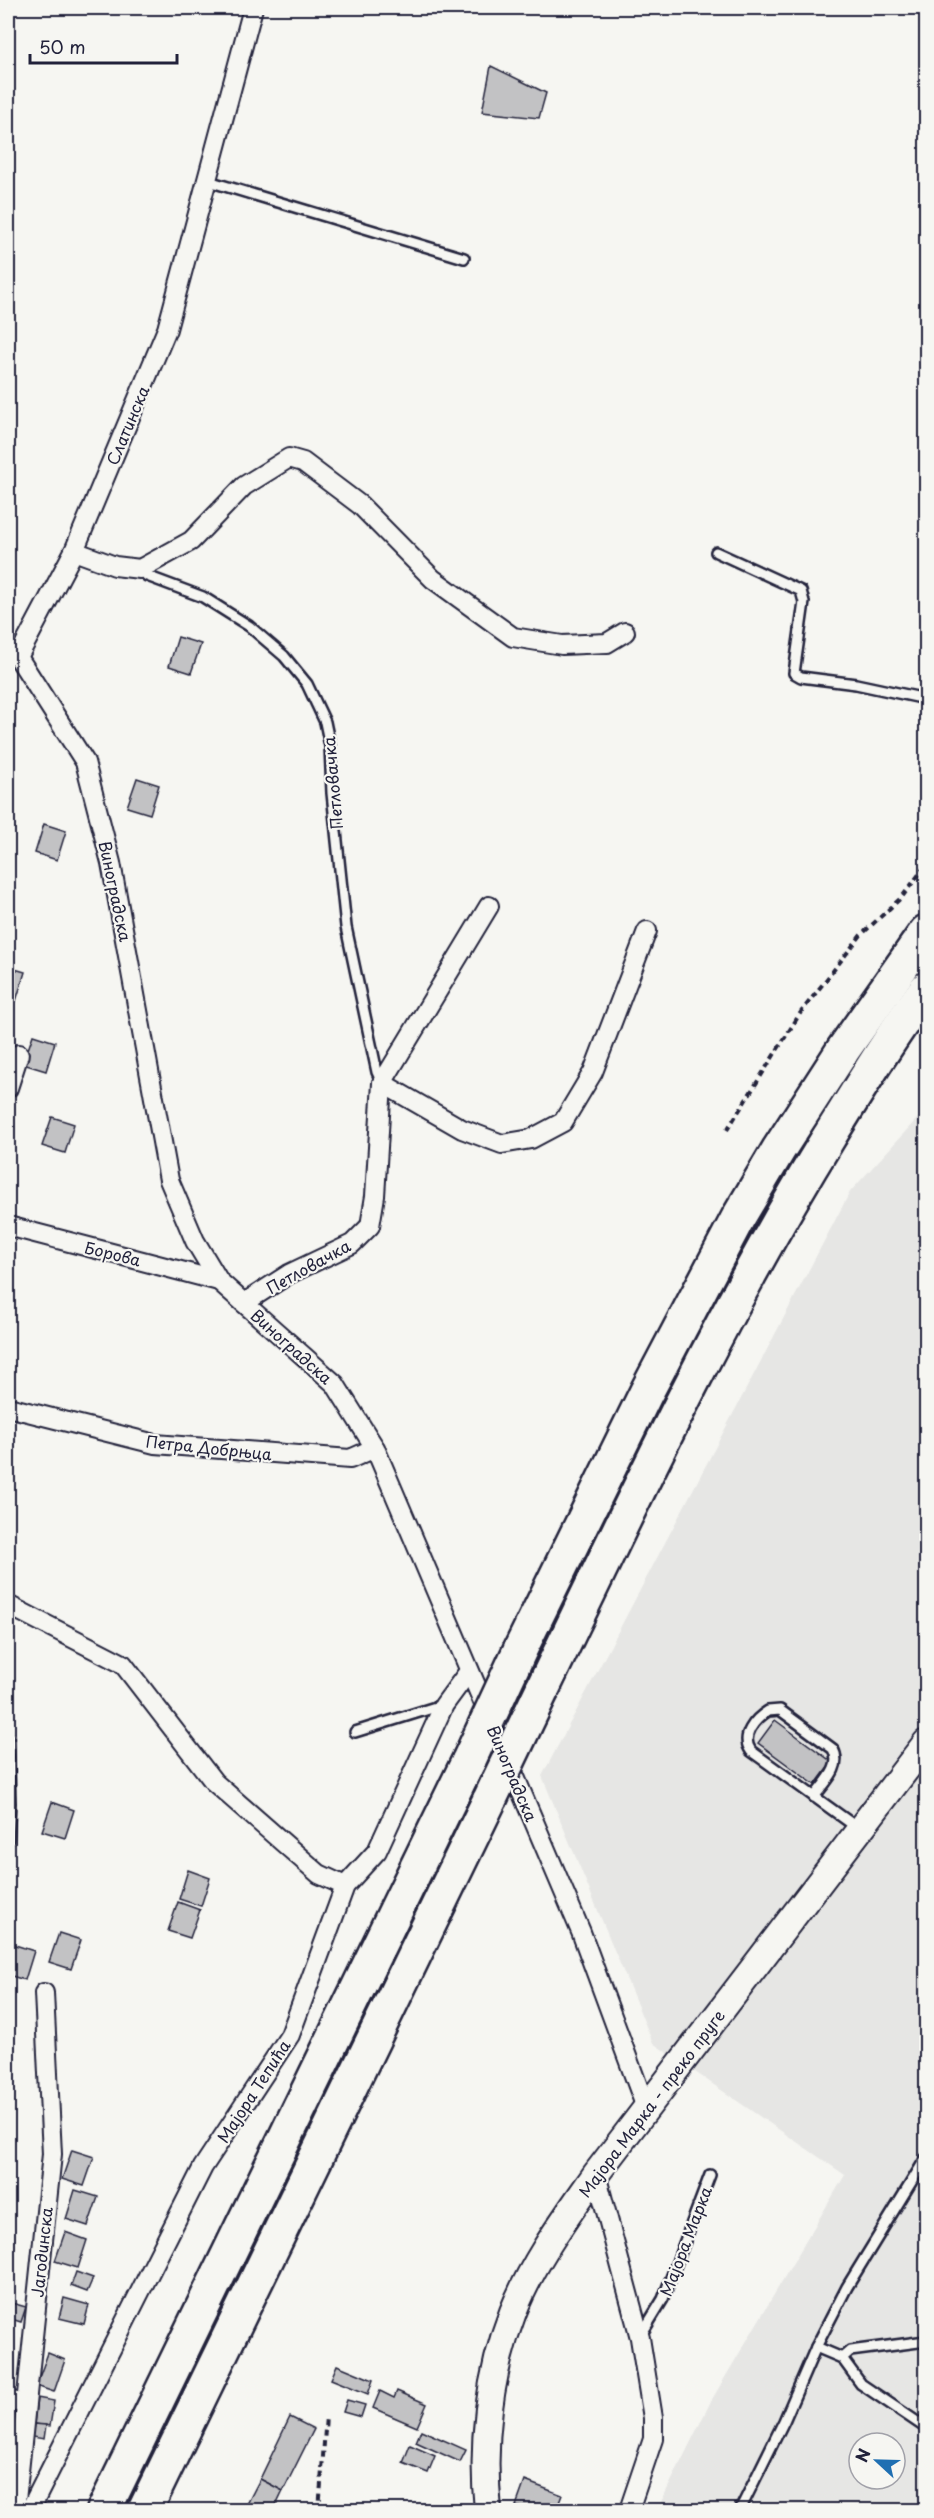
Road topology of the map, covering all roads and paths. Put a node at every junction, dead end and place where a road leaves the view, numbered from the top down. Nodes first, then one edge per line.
1 (253, 8) edge
2 (205, 180) junction
3 (464, 258) dead end
4 (74, 551) junction
5 (716, 552) dead end
6 (140, 569) junction
7 (625, 632) dead end
8 (13, 653) edge
9 (927, 699) edge
10 (927, 865) edge
11 (489, 906) dead end
12 (647, 931) dead end
13 (927, 932) edge
14 (927, 989) edge
15 (19, 1054) dead end
16 (382, 1083) junction
17 (8, 1088) edge
18 (727, 1130) dead end
19 (8, 1226) edge
20 (219, 1281) junction
21 (244, 1303) junction
22 (8, 1407) edge
23 (375, 1449) junction
24 (8, 1605) edge
25 (469, 1671) junction
26 (444, 1705) junction
27 (355, 1732) dead end
28 (8, 1737) edge
29 (927, 1743) edge
30 (814, 1797) junction
31 (860, 1830) junction
32 (8, 1840) edge
33 (345, 1886) junction
34 (44, 1993) dead end
35 (646, 2108) junction
36 (927, 2158) edge
37 (596, 2174) junction
38 (710, 2175) dead end
39 (640, 2338) junction
40 (927, 2341) edge
41 (816, 2347) junction
42 (842, 2358) junction
43 (16, 2402) edge
44 (326, 2416) dead end
45 (927, 2428) edge
46 (15, 2511) edge
47 (30, 2511) edge
48 (104, 2511) edge
49 (145, 2511) edge
50 (319, 2511) edge
51 (488, 2511) edge
52 (629, 2511) edge
53 (740, 2511) edge

1 - 2 street, Слатинска
2 - 3 lane
2 - 4 street, Слатинска
4 - 6 street, Петловачка
4 - 8 street, Слатинска
5 - 9 lane
6 - 7 street
6 - 16 lane, Петловачка
8 - 20 street, Виноградска
10 - 18 path
11 - 16 street, Петловачка
12 - 16 street
13 - 48 highway, bridge
14 - 49 highway, bridge
15 - 17 street
16 - 21 street, Петловачка
19 - 20 street, Борова
20 - 21 street, Виноградска
21 - 23 street, Виноградска
22 - 23 street, Петра Добрњца
23 - 25 street, Виноградска
24 - 33 street
25 - 26 street, Мајора Тепића
25 - 35 street, Виноградска
26 - 27 lane
26 - 33 street, Мајора Тепића
28 - 32 lane
29 - 31 street, Мајора Марка - преко пруге
30 - 30 lane
30 - 31 lane
31 - 35 street, Мајора Марка - преко пруге
33 - 47 street, Мајора Тепића
34 - 43 street, Јагодинска
35 - 37 street, Мајора Марка - преко пруге
36 - 41 lane
37 - 39 street
37 - 51 street, Мајора Марка - преко пруге
38 - 39 lane, Мајора Марка
39 - 52 street
40 - 42 lane
41 - 42 lane
41 - 53 lane
42 - 45 lane
43 - 46 street, Јагодинска
44 - 50 path

